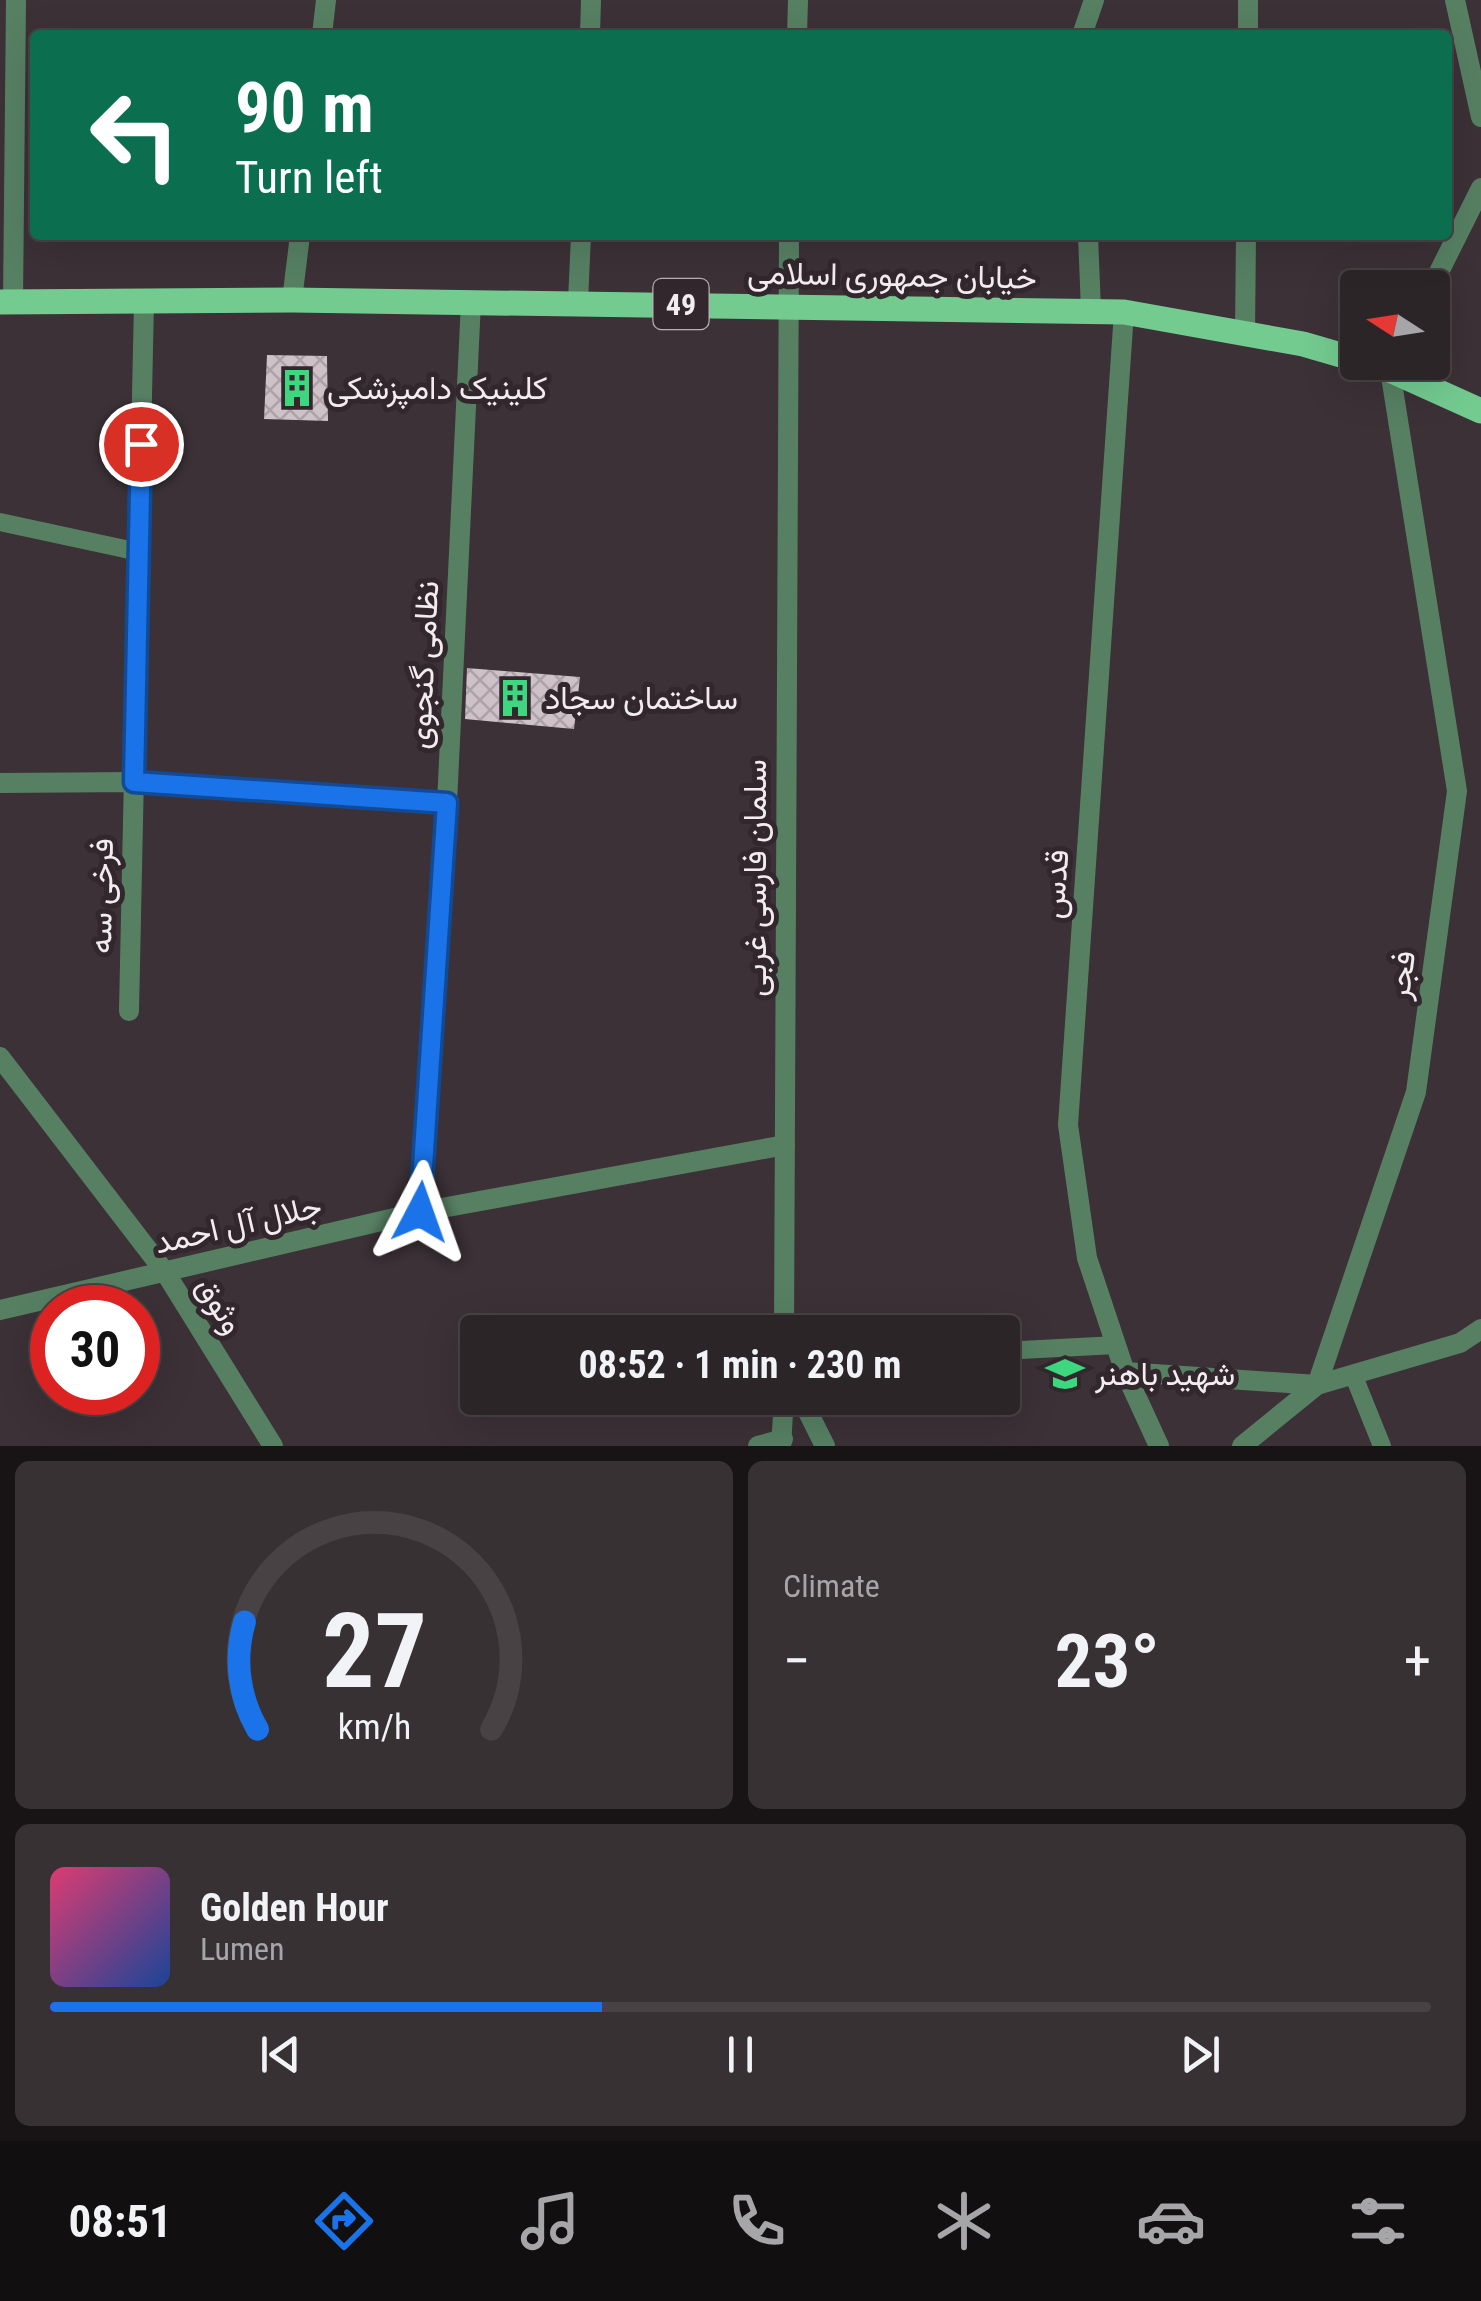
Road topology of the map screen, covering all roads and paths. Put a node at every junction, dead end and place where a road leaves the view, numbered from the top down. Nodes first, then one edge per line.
1 (16, 0) edge
2 (326, 0) edge
3 (591, 0) edge
4 (798, 0) edge
5 (1094, 0) edge
6 (1248, 0) edge
7 (1455, 0) edge
8 (323, 30) edge
9 (590, 30) edge
10 (797, 30) edge
11 (1084, 30) edge
12 (1248, 30) edge
13 (1481, 117) edge
14 (1481, 188) edge
15 (299, 240) edge
16 (581, 240) edge
17 (790, 240) edge
18 (1088, 240) edge
19 (1246, 240) edge
20 (1441, 270) edge
21 (144, 300) junction
22 (292, 300) junction
23 (6, 302) edge
24 (472, 302) junction
25 (578, 302) junction
26 (787, 305) junction
27 (1091, 311) junction
28 (1124, 312) junction
29 (1245, 334) junction
30 (1340, 355) edge
31 (1386, 380) edge
32 (1415, 380) edge
33 (1481, 411) edge
34 (0, 522) edge
35 (139, 552) junction
36 (134, 782) junction
37 (0, 783) edge
38 (447, 803) junction
39 (129, 1011) dead end
40 (0, 1058) edge
41 (785, 1145) junction
42 (420, 1212) junction
43 (165, 1272) junction
44 (0, 1310) edge
45 (784, 1315) edge
46 (1481, 1329) edge
47 (1116, 1344) junction
48 (1020, 1350) edge
49 (1125, 1372) junction
50 (1353, 1374) junction
51 (1317, 1385) junction
52 (783, 1415) edge
53 (810, 1415) edge
54 (782, 1442) edge
55 (273, 1446) edge
56 (758, 1446) edge
57 (825, 1446) edge
58 (1159, 1446) edge
59 (1242, 1446) edge
60 (1382, 1446) edge

1 - 23 street
2 - 8 street
3 - 9 street
4 - 10 street
5 - 11 street
6 - 12 street
7 - 13 street
14 - 20 street
15 - 22 street
16 - 25 street
17 - 26 street, سلمان فارسی غربی
18 - 27 street
19 - 29 street
21 - 22 main road, خیابان جمهوری اسلامی / 49
21 - 23 main road, خیابان جمهوری اسلامی / 49
21 - 35 street, فرخی سه
22 - 24 main road, خیابان جمهوری اسلامی / 49
24 - 25 main road, خیابان جمهوری اسلامی / 49
24 - 38 street, نظامی گنجوی
25 - 26 main road, خیابان جمهوری اسلامی / 49
26 - 27 main road, خیابان جمهوری اسلامی / 49
26 - 41 street, سلمان فارسی غربی
27 - 28 main road, خیابان جمهوری اسلامی / 49
28 - 29 main road, خیابان جمهوری اسلامی / 49
28 - 47 street, قدس
29 - 30 main road, خیابان جمهوری اسلامی / 49
31 - 51 street, فجر
32 - 33 main road
34 - 35 lane
35 - 36 street, فرخی سه
36 - 37 street
36 - 38 street
36 - 39 street, فرخی سه
38 - 42 street, نظامی گنجوی
40 - 43 street, وثوق
41 - 42 street, جلال آل احمد
41 - 45 street, سلمان فارسی غربی
42 - 43 street, جلال آل احمد
43 - 44 street, جلال آل احمد
43 - 55 street, وثوق
46 - 50 street
47 - 48 lane
47 - 49 street, قدس
49 - 51 street
49 - 58 street, قدس
50 - 51 street
50 - 60 lane
51 - 59 street
52 - 54 street
53 - 57 street
54 - 56 street

